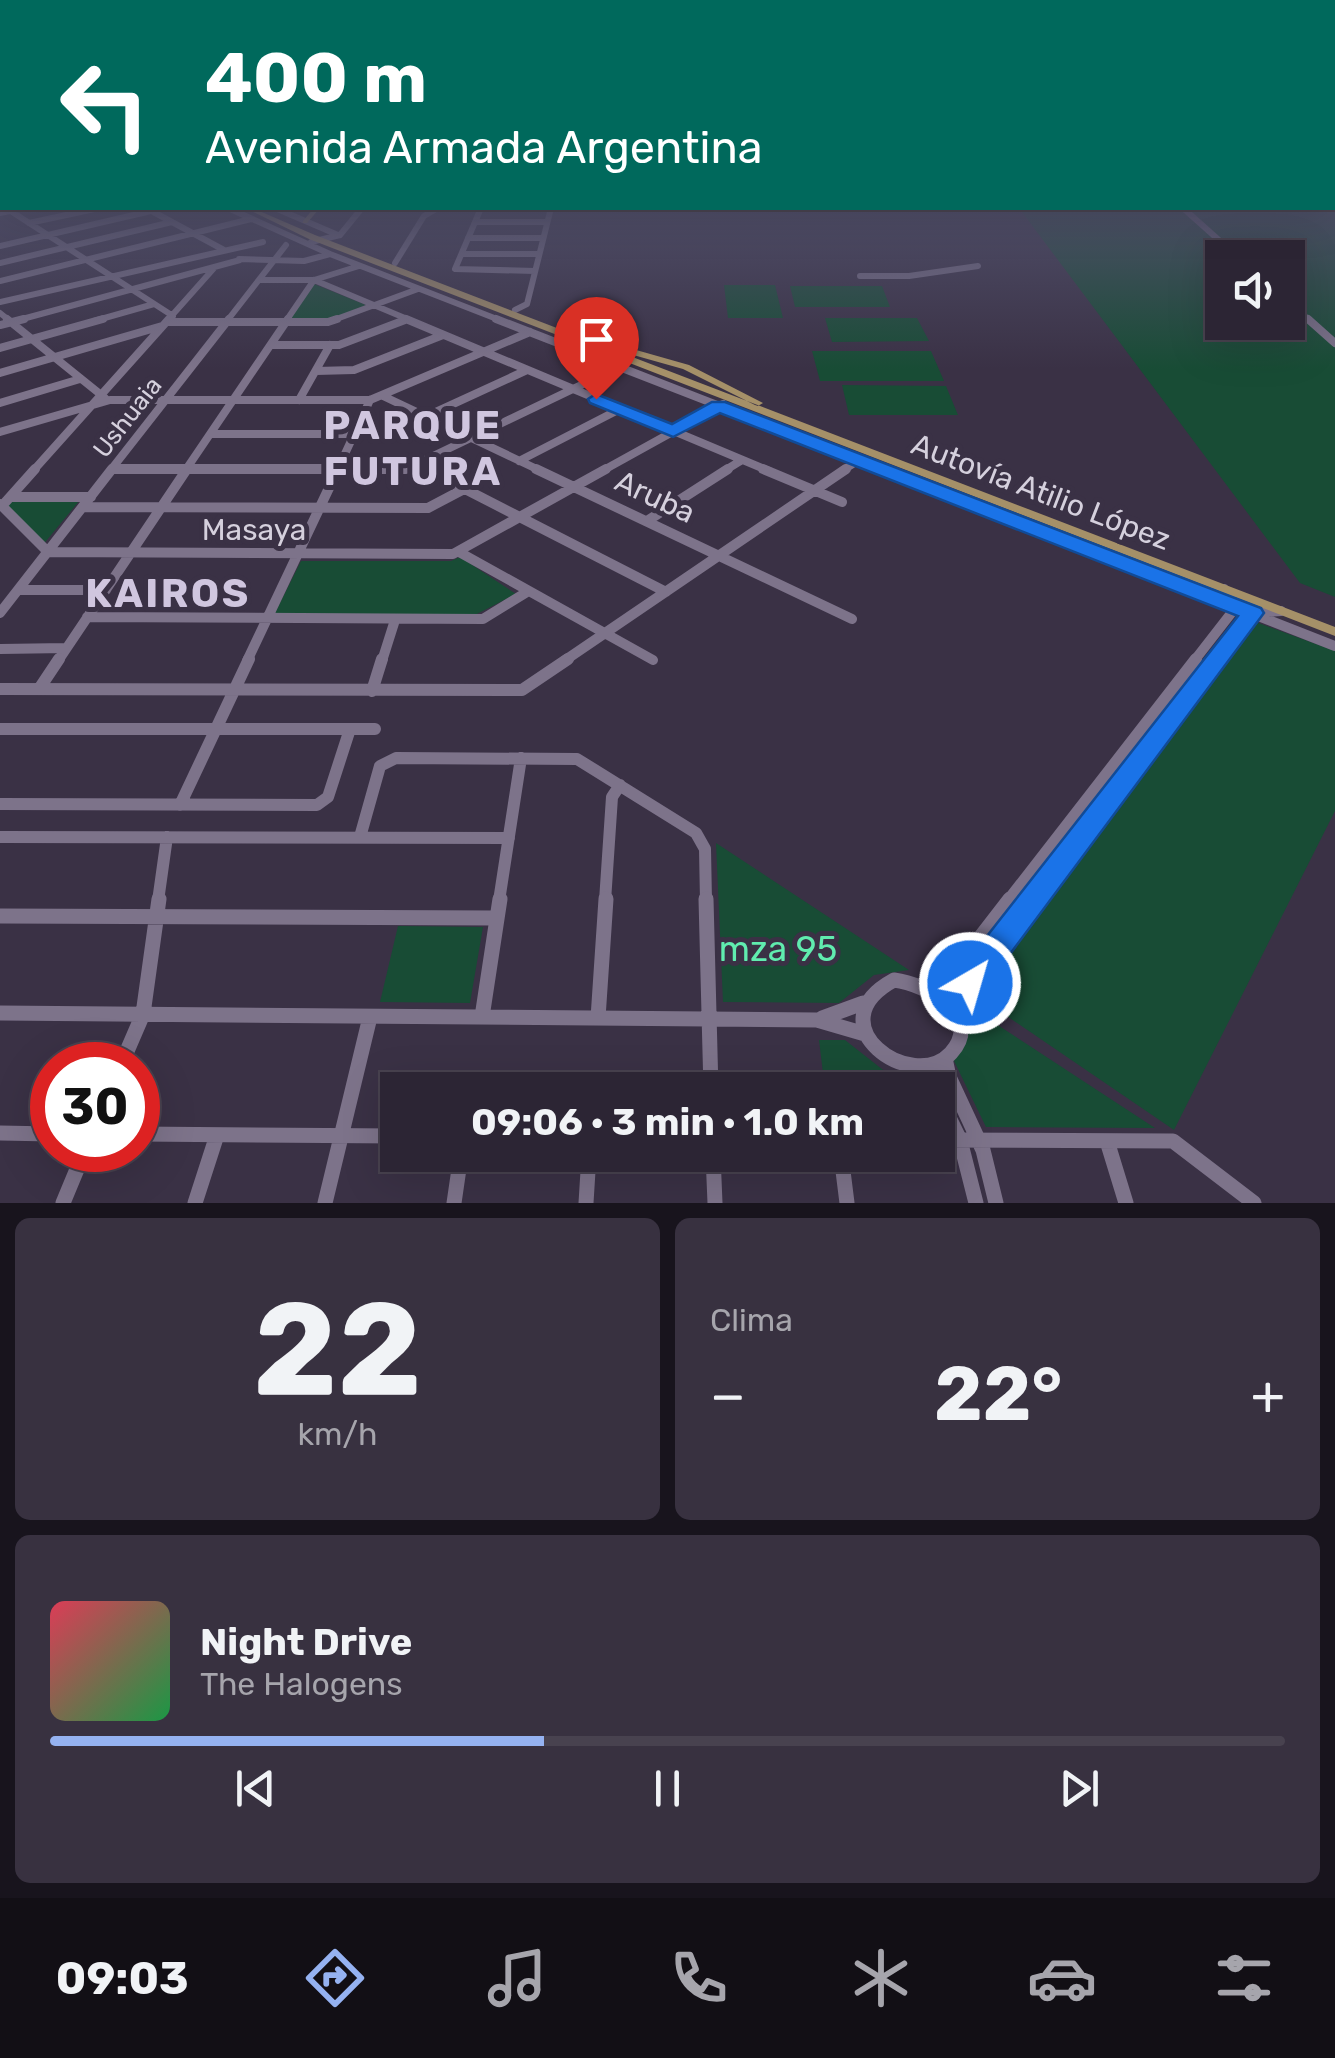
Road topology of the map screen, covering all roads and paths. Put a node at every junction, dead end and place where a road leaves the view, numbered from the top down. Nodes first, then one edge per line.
1 (82, 257) edge
2 (98, 257) edge
3 (187, 257) edge
4 (235, 257) edge
5 (277, 257) edge
6 (318, 257) edge
7 (338, 257) edge
8 (367, 257) edge
9 (380, 257) edge
10 (399, 257) edge
11 (461, 257) edge
12 (538, 257) edge
13 (86, 260) junction
14 (240, 260) junction
15 (274, 261) junction
16 (395, 264) junction
17 (216, 266) junction
18 (360, 266) junction
19 (978, 266) dead end
20 (535, 271) junction
21 (109, 275) junction
22 (860, 276) dead end
23 (260, 280) junction
24 (314, 280) junction
25 (0, 282) edge
26 (132, 289) junction
27 (419, 289) junction
28 (0, 300) edge
29 (154, 304) junction
30 (373, 305) junction
31 (515, 310) junction
32 (0, 312) edge
33 (1305, 316) edge
34 (406, 319) junction
35 (168, 321) junction
36 (11, 322) junction
37 (228, 322) junction
38 (286, 322) junction
39 (0, 325) edge
40 (530, 332) junction
41 (443, 335) junction
42 (33, 339) junction
43 (1335, 343) edge
44 (270, 345) junction
45 (335, 346) junction
46 (0, 348) edge
47 (484, 352) junction
48 (54, 358) junction
49 (625, 364) junction
50 (678, 364) junction
51 (316, 370) junction
52 (527, 370) junction
53 (0, 373) edge
54 (662, 373) junction
55 (708, 376) junction
56 (80, 378) junction
57 (684, 382) junction
58 (572, 389) junction
59 (382, 396) junction
60 (103, 399) junction
61 (166, 400) junction
62 (234, 400) junction
63 (299, 400) junction
64 (370, 400) junction
65 (0, 402) edge
66 (724, 403) junction
67 (620, 409) junction
68 (427, 416) junction
69 (673, 431) junction
70 (0, 432) edge
71 (211, 434) junction
72 (354, 434) junction
73 (472, 438) junction
74 (742, 460) junction
75 (859, 460) junction
76 (519, 461) junction
77 (417, 464) junction
78 (113, 468) junction
79 (187, 469) junction
80 (337, 469) junction
81 (573, 487) junction
82 (464, 489) junction
83 (816, 491) junction
84 (10, 497) junction
85 (91, 497) junction
86 (842, 502) dead end
87 (1, 505) edge
88 (83, 507) junction
89 (161, 508) junction
90 (318, 508) junction
91 (519, 517) junction
92 (646, 521) junction
93 (48, 552) junction
94 (458, 552) junction
95 (130, 554) junction
96 (296, 555) junction
97 (720, 555) junction
98 (1224, 589) junction
99 (18, 590) junction
100 (106, 590) junction
101 (528, 592) junction
102 (666, 592) junction
103 (1236, 606) junction
104 (1281, 611) junction
105 (0, 613) edge
106 (1252, 613) junction
107 (87, 617) junction
108 (267, 619) junction
109 (852, 619) dead end
110 (395, 620) junction
111 (1335, 623) edge
112 (1335, 632) edge
113 (605, 634) junction
114 (1335, 646) edge
115 (66, 648) junction
116 (0, 649) edge
117 (653, 660) dead end
118 (0, 689) edge
119 (39, 689) junction
120 (234, 690) junction
121 (372, 691) junction
122 (215, 728) junction
123 (0, 729) edge
124 (350, 729) junction
125 (375, 729) dead end
126 (521, 758) junction
127 (620, 785) junction
128 (0, 804) edge
129 (180, 805) junction
130 (0, 836) edge
131 (167, 837) junction
132 (360, 838) junction
133 (509, 838) junction
134 (0, 916) edge
135 (154, 917) junction
136 (497, 918) junction
137 (924, 984) junction
138 (863, 1003) junction
139 (952, 1006) junction
140 (0, 1013) edge
141 (142, 1014) junction
142 (370, 1017) junction
143 (482, 1017) junction
144 (598, 1018) junction
145 (708, 1019) junction
146 (817, 1020) junction
147 (866, 1034) junction
148 (130, 1042) edge
149 (945, 1058) junction
150 (909, 1066) junction
151 (710, 1072) edge
152 (915, 1072) edge
153 (955, 1130) edge
154 (0, 1134) edge
155 (30, 1134) edge
156 (160, 1134) edge
157 (217, 1135) junction
158 (342, 1136) junction
159 (380, 1136) edge
160 (955, 1140) edge
161 (960, 1140) junction
162 (978, 1140) junction
163 (1107, 1141) junction
164 (76, 1172) edge
165 (459, 1172) edge
166 (588, 1172) edge
167 (714, 1172) edge
168 (843, 1172) edge
169 (63, 1203) edge
170 (195, 1203) edge
171 (325, 1203) edge
172 (454, 1203) edge
173 (586, 1203) edge
174 (715, 1203) edge
175 (847, 1203) edge
176 (976, 1203) edge
177 (996, 1203) edge
178 (1126, 1203) edge
179 (1254, 1203) edge

1 - 13 street
2 - 13 street
3 - 21 street
4 - 14 street
5 - 15 street, Ushuaia
6 - 15 street
7 - 18 street
8 - 49 main road, Autovía Atilio López
9 - 16 main road, Autovía Atilio López
10 - 16 street
11 - 20 street
12 - 20 street
13 - 21 street
13 - 25 street
14 - 15 street
14 - 17 street
15 - 23 street, Ushuaia
16 - 31 main road, Autovía Atilio López
17 - 26 street
17 - 35 street
18 - 24 street
18 - 27 street
19 - 22 street
20 - 31 street
21 - 26 street
21 - 28 street
23 - 24 street
23 - 37 street, Ushuaia
24 - 30 street
24 - 38 street
26 - 29 street
26 - 36 street
27 - 30 street
27 - 40 street
29 - 35 street
29 - 42 street
30 - 34 street
30 - 38 street
31 - 50 main road, Autovía Atilio López
32 - 36 street
33 - 43 street
34 - 41 street
34 - 45 street
35 - 37 street
35 - 48 street
35 - 60 street
36 - 39 street
36 - 42 street
37 - 38 street
37 - 61 street, Ushuaia
38 - 44 street
40 - 47 street
40 - 49 street
41 - 47 street
41 - 51 street
42 - 46 street
42 - 48 street
44 - 45 street
44 - 62 street
45 - 51 street
47 - 52 street
47 - 59 street
48 - 53 street
48 - 56 street
49 - 54 main road, Autovía Atilio López
49 - 58 street
49 - 66 street
50 - 54 main road
50 - 55 main road, Autovía Atilio López
51 - 63 street
52 - 58 street
52 - 68 street
54 - 57 main road, Autovía Atilio López
55 - 57 main road
55 - 111 main road, Autovía Atilio López
56 - 60 street
56 - 65 street
57 - 66 main road, Autovía Atilio López
58 - 67 street
58 - 73 street
59 - 64 street
59 - 68 street, Aruba
60 - 61 street
60 - 70 street
60 - 84 street
61 - 62 street
61 - 78 street, Ushuaia
62 - 63 street
62 - 71 street
63 - 64 street
64 - 72 street
66 - 69 street
66 - 75 street
66 - 98 main road, Autovía Atilio López
67 - 69 street
67 - 76 street
68 - 73 street, Aruba
69 - 74 street
69 - 81 street
71 - 72 street
71 - 79 street
72 - 80 street
73 - 76 street, Aruba
73 - 77 street
74 - 83 street
74 - 92 street
75 - 83 street
75 - 103 street
76 - 81 street, Aruba
77 - 80 street
77 - 82 street
78 - 79 street
78 - 85 street, Ushuaia
79 - 80 street
79 - 89 street
80 - 90 street
81 - 91 street
81 - 92 street, Aruba
82 - 90 street
82 - 91 street
83 - 86 street
83 - 97 street
84 - 85 street
84 - 87 street
85 - 88 street, Ushuaia
87 - 93 street
88 - 89 street
88 - 93 street, Ushuaia
89 - 90 street
89 - 95 street
90 - 96 street
91 - 94 street
91 - 102 street
92 - 97 street, Aruba
93 - 95 street, Masaya
93 - 99 street, Ushuaia
94 - 96 street, Masaya
94 - 101 street
95 - 96 street, Masaya
95 - 100 street
96 - 108 street
97 - 102 street
97 - 109 street, Aruba
98 - 103 street
98 - 104 main road, Autovía Atilio López
99 - 100 street
99 - 105 street, Ushuaia
100 - 107 street
101 - 110 street
101 - 113 street
102 - 113 street
103 - 106 street
103 - 137 street
104 - 106 street
104 - 112 main road, Autovía Atilio López
106 - 114 street
106 - 139 street
107 - 108 street
107 - 115 street
108 - 110 street
108 - 120 street
110 - 121 street
113 - 117 street
113 - 121 street
115 - 116 street
115 - 119 street
118 - 119 street
119 - 120 street
120 - 121 street
120 - 122 street
122 - 123 street
122 - 124 street
122 - 129 street
124 - 125 street
124 - 129 street
126 - 127 street
126 - 132 street
126 - 133 street
127 - 144 street
127 - 145 street
128 - 129 street
130 - 131 street
131 - 132 street
131 - 135 street
132 - 133 street
133 - 136 street
134 - 135 street
135 - 136 street
135 - 141 street
136 - 143 street
137 - 138 street
137 - 139 street
138 - 146 street
138 - 147 street
139 - 149 street
140 - 141 street
141 - 142 street
141 - 148 street
142 - 143 street
142 - 158 street
143 - 144 street
144 - 145 street
145 - 146 street
145 - 151 street
146 - 147 street
147 - 150 street
149 - 150 street
149 - 162 street
150 - 152 street
153 - 161 street
154 - 155 street
156 - 157 street
157 - 158 street
157 - 170 street
158 - 159 street
158 - 171 street
160 - 161 street
161 - 162 street
161 - 176 street
162 - 163 street
162 - 177 street
163 - 178 street
163 - 179 street
164 - 169 street
165 - 172 street
166 - 173 street
167 - 174 street
168 - 175 street

